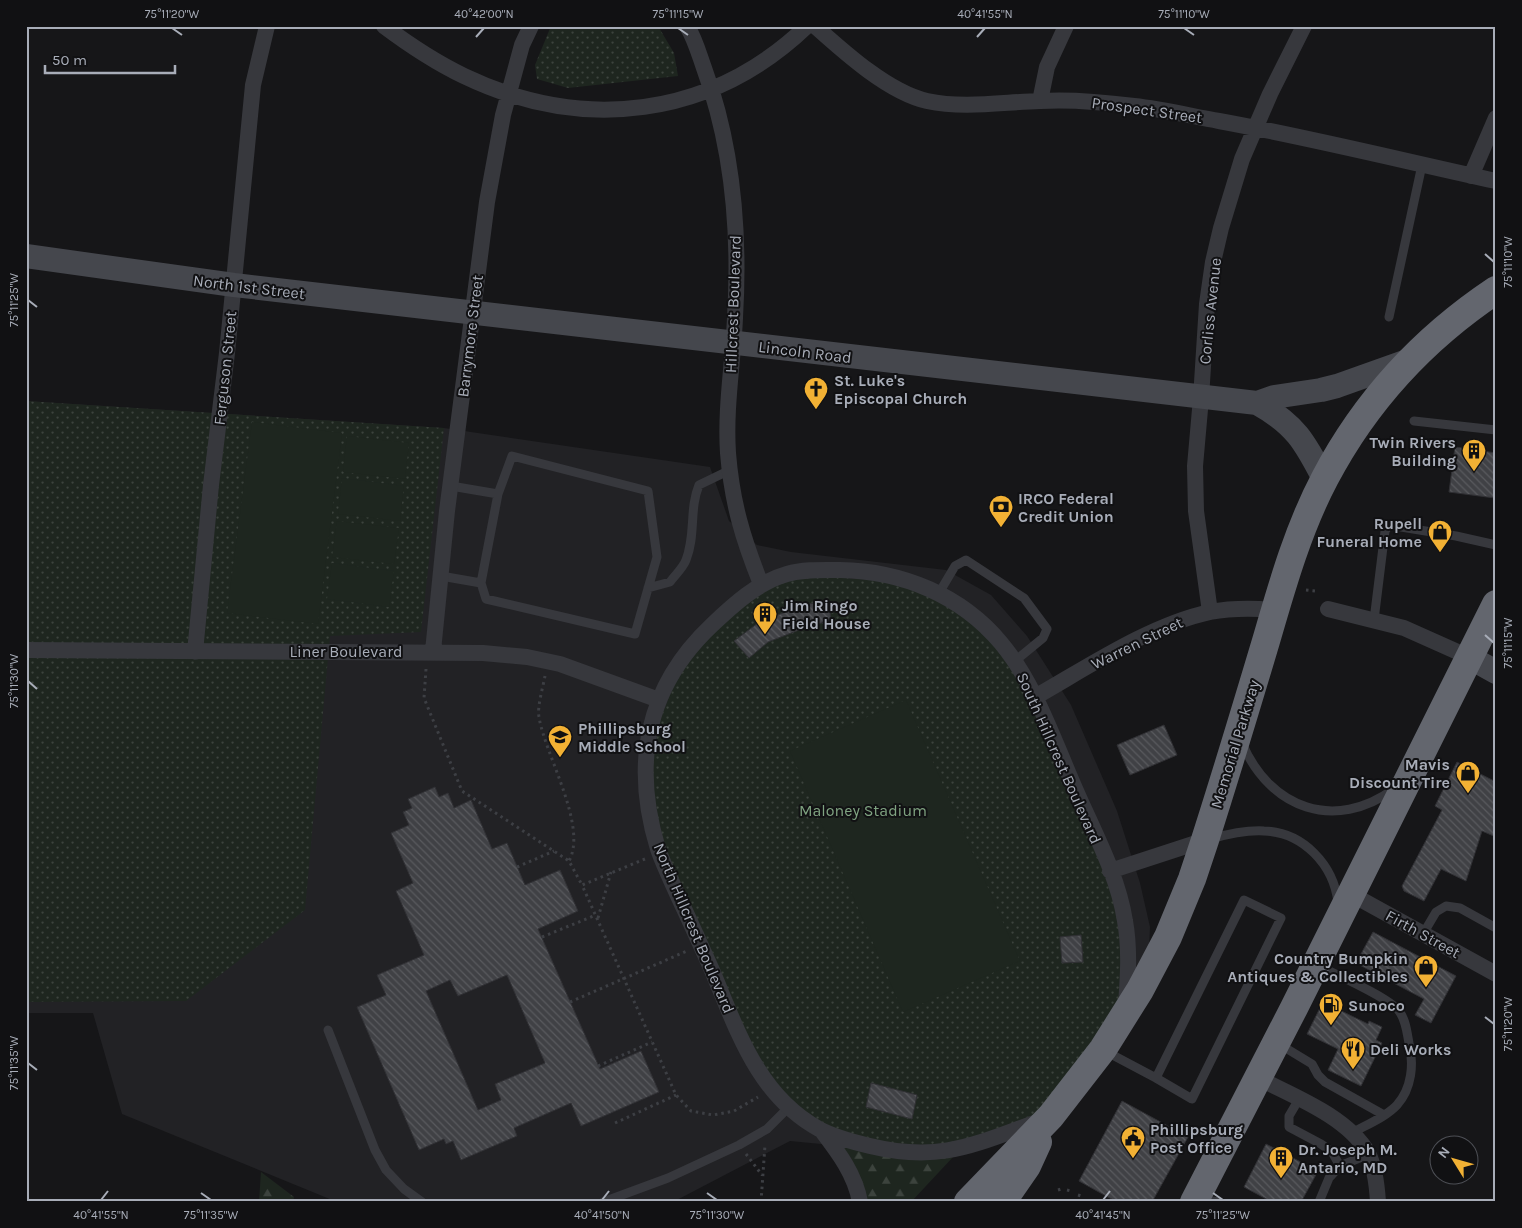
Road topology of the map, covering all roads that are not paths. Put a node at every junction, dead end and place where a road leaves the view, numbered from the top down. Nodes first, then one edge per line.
1 (267, 26) edge
2 (384, 26) edge
3 (531, 26) edge
4 (687, 26) edge
5 (807, 26) edge
6 (815, 26) edge
7 (1066, 26) edge
8 (1304, 26) edge
9 (712, 88) junction
10 (509, 94) junction
11 (1040, 101) junction
12 (1496, 118) edge
13 (1255, 128) junction
14 (1422, 165) junction
15 (1471, 176) junction
16 (1496, 181) edge
17 (26, 256) edge
18 (234, 285) junction
19 (1496, 290) edge
20 (472, 313) junction
21 (1389, 317) dead end
22 (733, 344) junction
23 (1410, 360) junction
24 (1202, 398) junction
25 (1257, 403) junction
26 (1414, 421) dead end
27 (1496, 430) edge
28 (730, 470) junction
29 (1324, 479) junction
30 (451, 486) junction
31 (498, 494) junction
32 (1496, 545) edge
33 (441, 576) junction
34 (481, 582) junction
35 (761, 584) junction
36 (648, 588) junction
37 (939, 593) junction
38 (1496, 604) edge
39 (1328, 609) dead end
40 (1275, 610) junction
41 (1210, 612) junction
42 (1374, 620) junction
43 (26, 650) edge
44 (433, 651) junction
45 (195, 652) junction
46 (1469, 657) junction
47 (1014, 661) junction
48 (1496, 672) edge
49 (1035, 697) junction
50 (659, 700) junction
51 (1238, 734) junction
52 (1407, 780) junction
53 (1205, 840) junction
54 (1110, 871) junction
55 (1345, 906) junction
56 (1496, 928) edge
57 (1423, 934) junction
58 (1316, 964) junction
59 (1496, 974) edge
60 (1125, 1015) junction
61 (328, 1030) dead end
62 (1276, 1042) junction
63 (1103, 1049) junction
64 (1156, 1078) junction
65 (1258, 1078) junction
66 (1299, 1099) junction
67 (789, 1107) junction
68 (1384, 1115) junction
69 (1049, 1118) junction
70 (822, 1131) junction
71 (1352, 1133) junction
72 (1368, 1154) junction
73 (1340, 1166) junction
74 (1203, 1201) edge
75 (422, 1202) edge
76 (603, 1202) edge
77 (860, 1202) edge
78 (968, 1202) edge
79 (1002, 1202) edge
80 (1319, 1202) edge
81 (1378, 1202) edge

1 - 18 street, Ferguson Street
2 - 10 street
3 - 10 street, Barrymore Street
4 - 9 street, Hillcrest Boulevard
5 - 9 street
6 - 11 street, Prospect Street
7 - 11 street
8 - 13 street, Corliss Avenue
9 - 10 street
9 - 22 street, Hillcrest Boulevard
10 - 20 street, Barrymore Street
11 - 13 street, Prospect Street
12 - 15 street
13 - 14 street, Prospect Street
13 - 24 street, Corliss Avenue
14 - 15 street, Prospect Street
14 - 21 lane
15 - 16 street, Prospect Street
17 - 18 main road, North 1st Street
18 - 20 main road, North 1st Street
18 - 45 street, Ferguson Street
19 - 23 highway, Memorial Parkway
20 - 22 main road, Lincoln Road
20 - 30 street, Barrymore Street
22 - 24 main road, Lincoln Road
22 - 28 street, Hillcrest Boulevard
23 - 25 main road, Lincoln Road
23 - 29 highway, Memorial Parkway
24 - 25 main road, Lincoln Road
24 - 41 street, Corliss Avenue
25 - 29 main road, Lincoln Road
26 - 27 lane
28 - 35 street, Hillcrest Boulevard
28 - 36 lane
29 - 40 highway, Memorial Parkway
30 - 31 lane
30 - 33 street, Barrymore Street
31 - 34 lane
31 - 36 lane
32 - 42 lane
33 - 34 lane
33 - 44 street, Barrymore Street
34 - 36 lane
35 - 37 street, South Hillcrest Boulevard
35 - 50 street, North Hillcrest Boulevard
37 - 47 street, South Hillcrest Boulevard
37 - 47 lane
38 - 46 highway
39 - 42 street
40 - 41 street, Warren Street
40 - 51 highway, Memorial Parkway
41 - 49 street, Warren Street
42 - 46 street
43 - 45 street, Liner Boulevard
44 - 45 street, Liner Boulevard
44 - 50 street, Liner Boulevard
46 - 48 main road
46 - 52 highway
47 - 49 street, South Hillcrest Boulevard
49 - 54 street, South Hillcrest Boulevard
50 - 67 street, North Hillcrest Boulevard
51 - 52 lane
51 - 53 highway, Memorial Parkway
52 - 55 highway
53 - 54 street
53 - 55 lane
53 - 60 highway, Memorial Parkway
54 - 60 street, South Hillcrest Boulevard
55 - 57 street, Firth Street
55 - 58 highway
56 - 57 lane
57 - 59 street, Firth Street
58 - 62 highway
58 - 68 lane
60 - 63 highway, Memorial Parkway
61 - 75 lane
62 - 65 highway
62 - 68 lane
63 - 64 lane
63 - 69 highway, Memorial Parkway
64 - 64 lane
65 - 66 street
65 - 74 highway
66 - 71 street
66 - 73 lane
67 - 70 street, North Hillcrest Boulevard
67 - 76 lane
68 - 71 lane
69 - 70 street, North Hillcrest Boulevard
69 - 78 highway, Memorial Parkway
69 - 79 highway
70 - 77 street, North Hillcrest Boulevard
71 - 72 street
72 - 73 lane
72 - 81 street
73 - 80 lane

